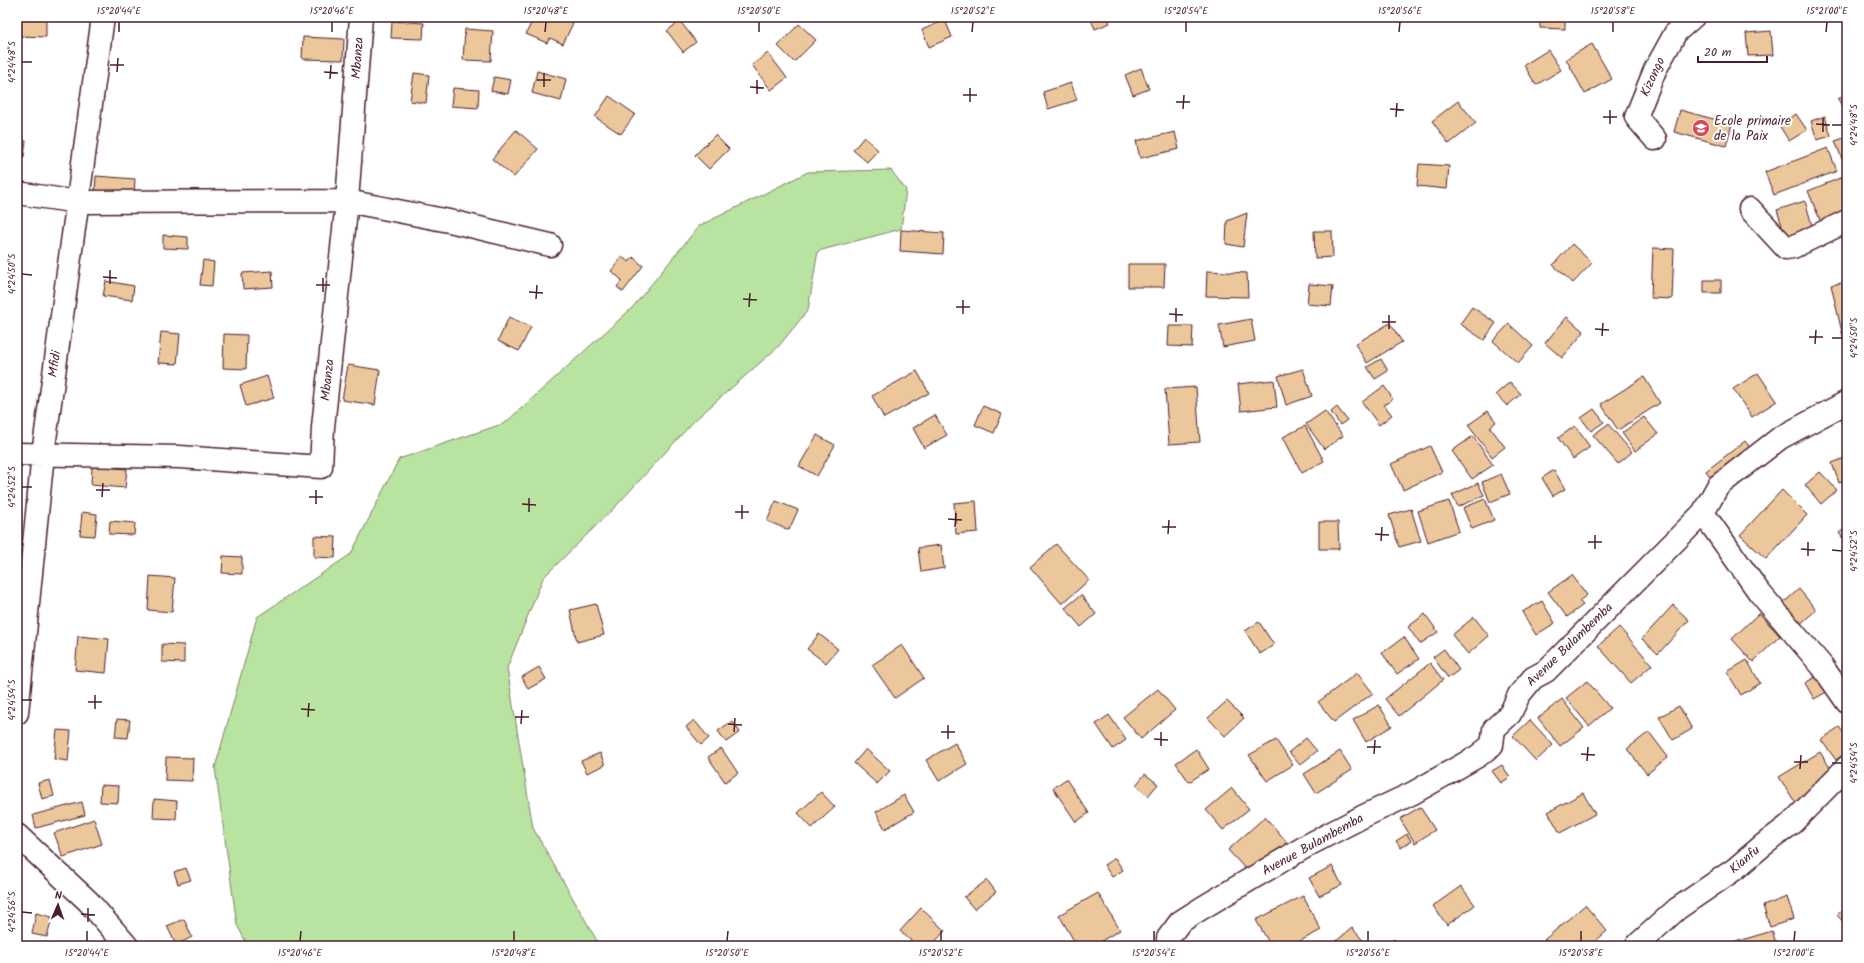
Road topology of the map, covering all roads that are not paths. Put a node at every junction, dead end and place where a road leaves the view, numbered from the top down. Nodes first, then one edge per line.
1 (103, 17) edge
2 (361, 17) edge
3 (1693, 17) edge
4 (1655, 139) dead end
5 (17, 193) edge
6 (347, 201) junction
7 (78, 202) junction
8 (1750, 209) dead end
9 (1847, 220) edge
10 (550, 245) dead end
11 (1847, 402) edge
12 (17, 454) edge
13 (43, 454) junction
14 (1703, 513) junction
15 (1847, 702) edge
16 (17, 712) edge
17 (1847, 767) edge
18 (17, 835) edge
19 (127, 946) edge
20 (1168, 946) edge
21 (1636, 946) edge

1 - 7 street, Mfidi
2 - 6 street, Mbanza
3 - 4 street, Kizongo
5 - 7 street
6 - 7 street
6 - 10 street
6 - 13 street, Mbanza
7 - 13 street, Mfidi
8 - 9 street
11 - 14 street, Avenue Bulambemba
12 - 13 street
13 - 16 street, Mfidi
14 - 15 street
14 - 20 street, Avenue Bulambemba
17 - 21 street, Kianfu
18 - 19 street

